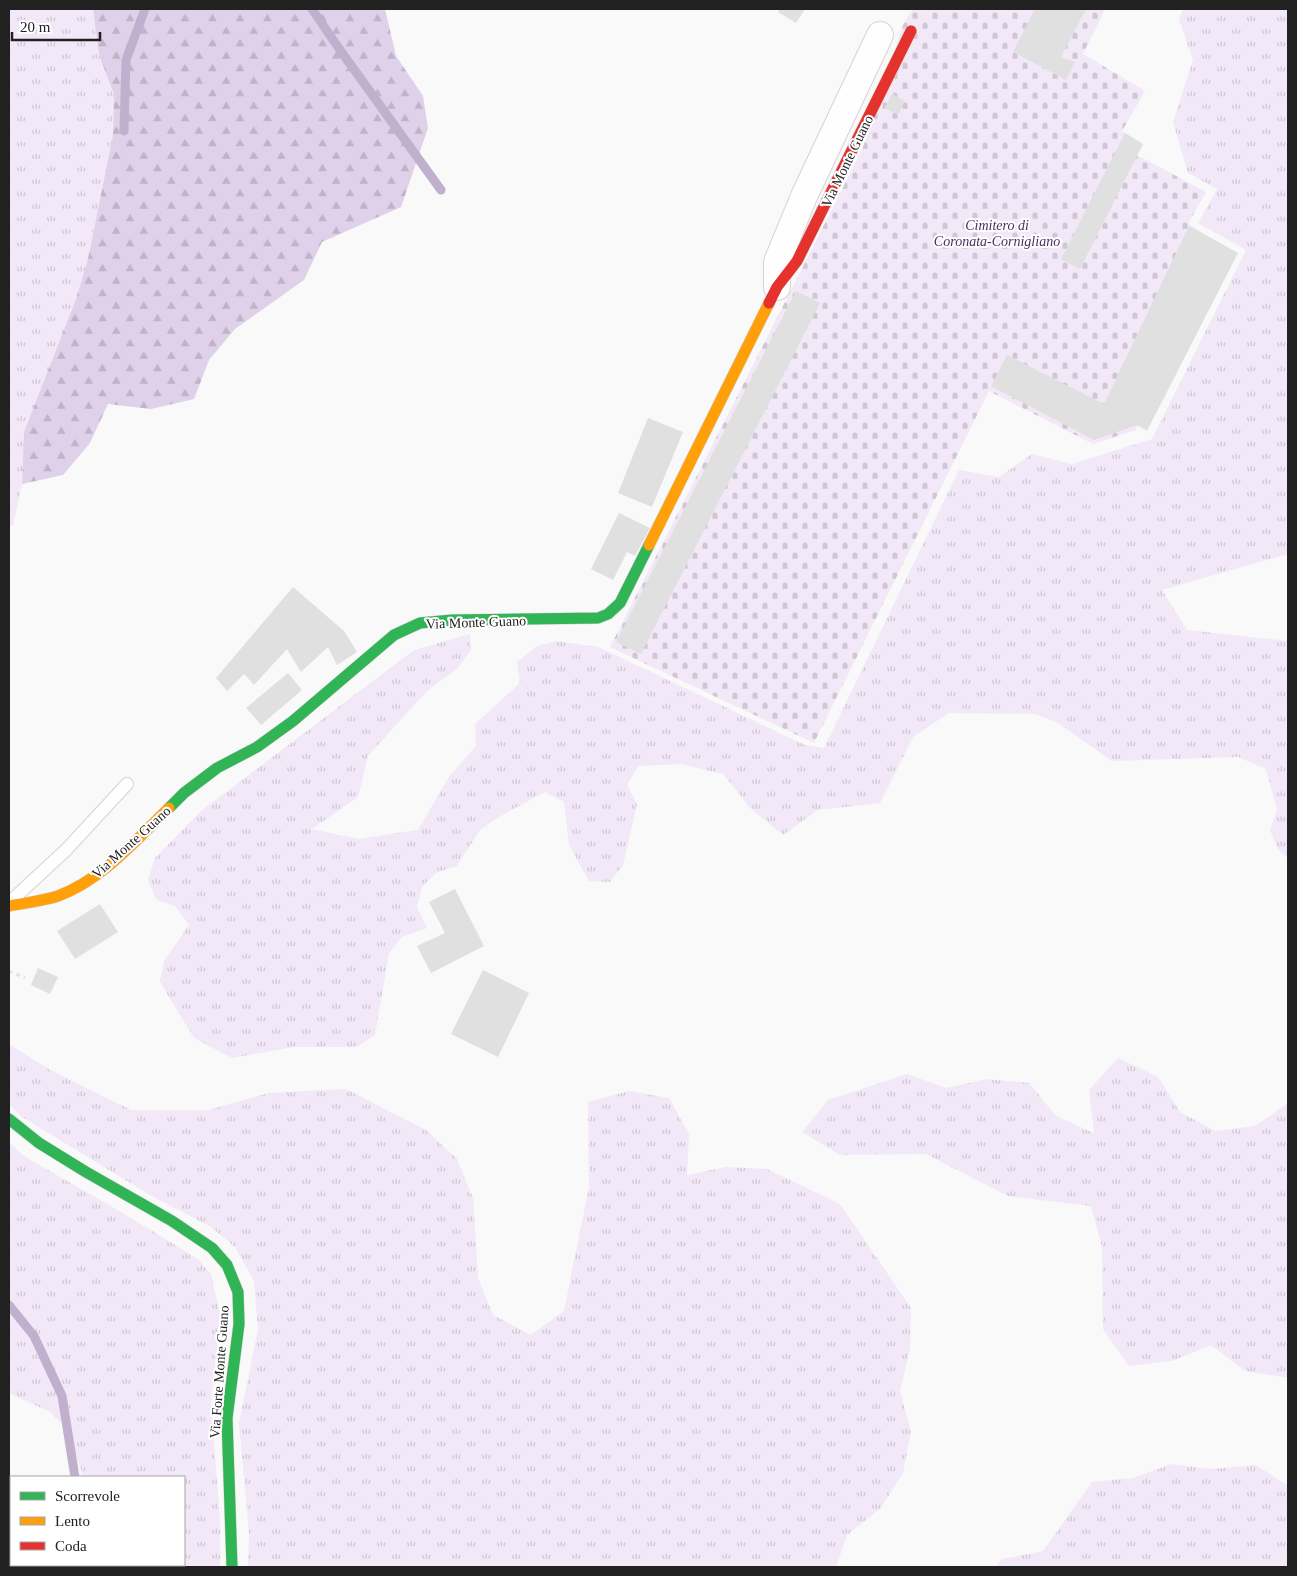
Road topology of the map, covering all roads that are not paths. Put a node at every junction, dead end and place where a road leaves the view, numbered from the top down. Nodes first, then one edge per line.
1 (911, 31) dead end
2 (880, 35) dead end
3 (777, 287) junction
4 (127, 784) dead end
5 (9, 905) edge
6 (9, 1119) edge
7 (232, 1567) edge

1 - 3 street, Via Monte Guano
2 - 3 street, Via Monte Guano
3 - 5 street, Via Monte Guano
4 - 5 lane
6 - 7 street, Via Forte Monte Guano

